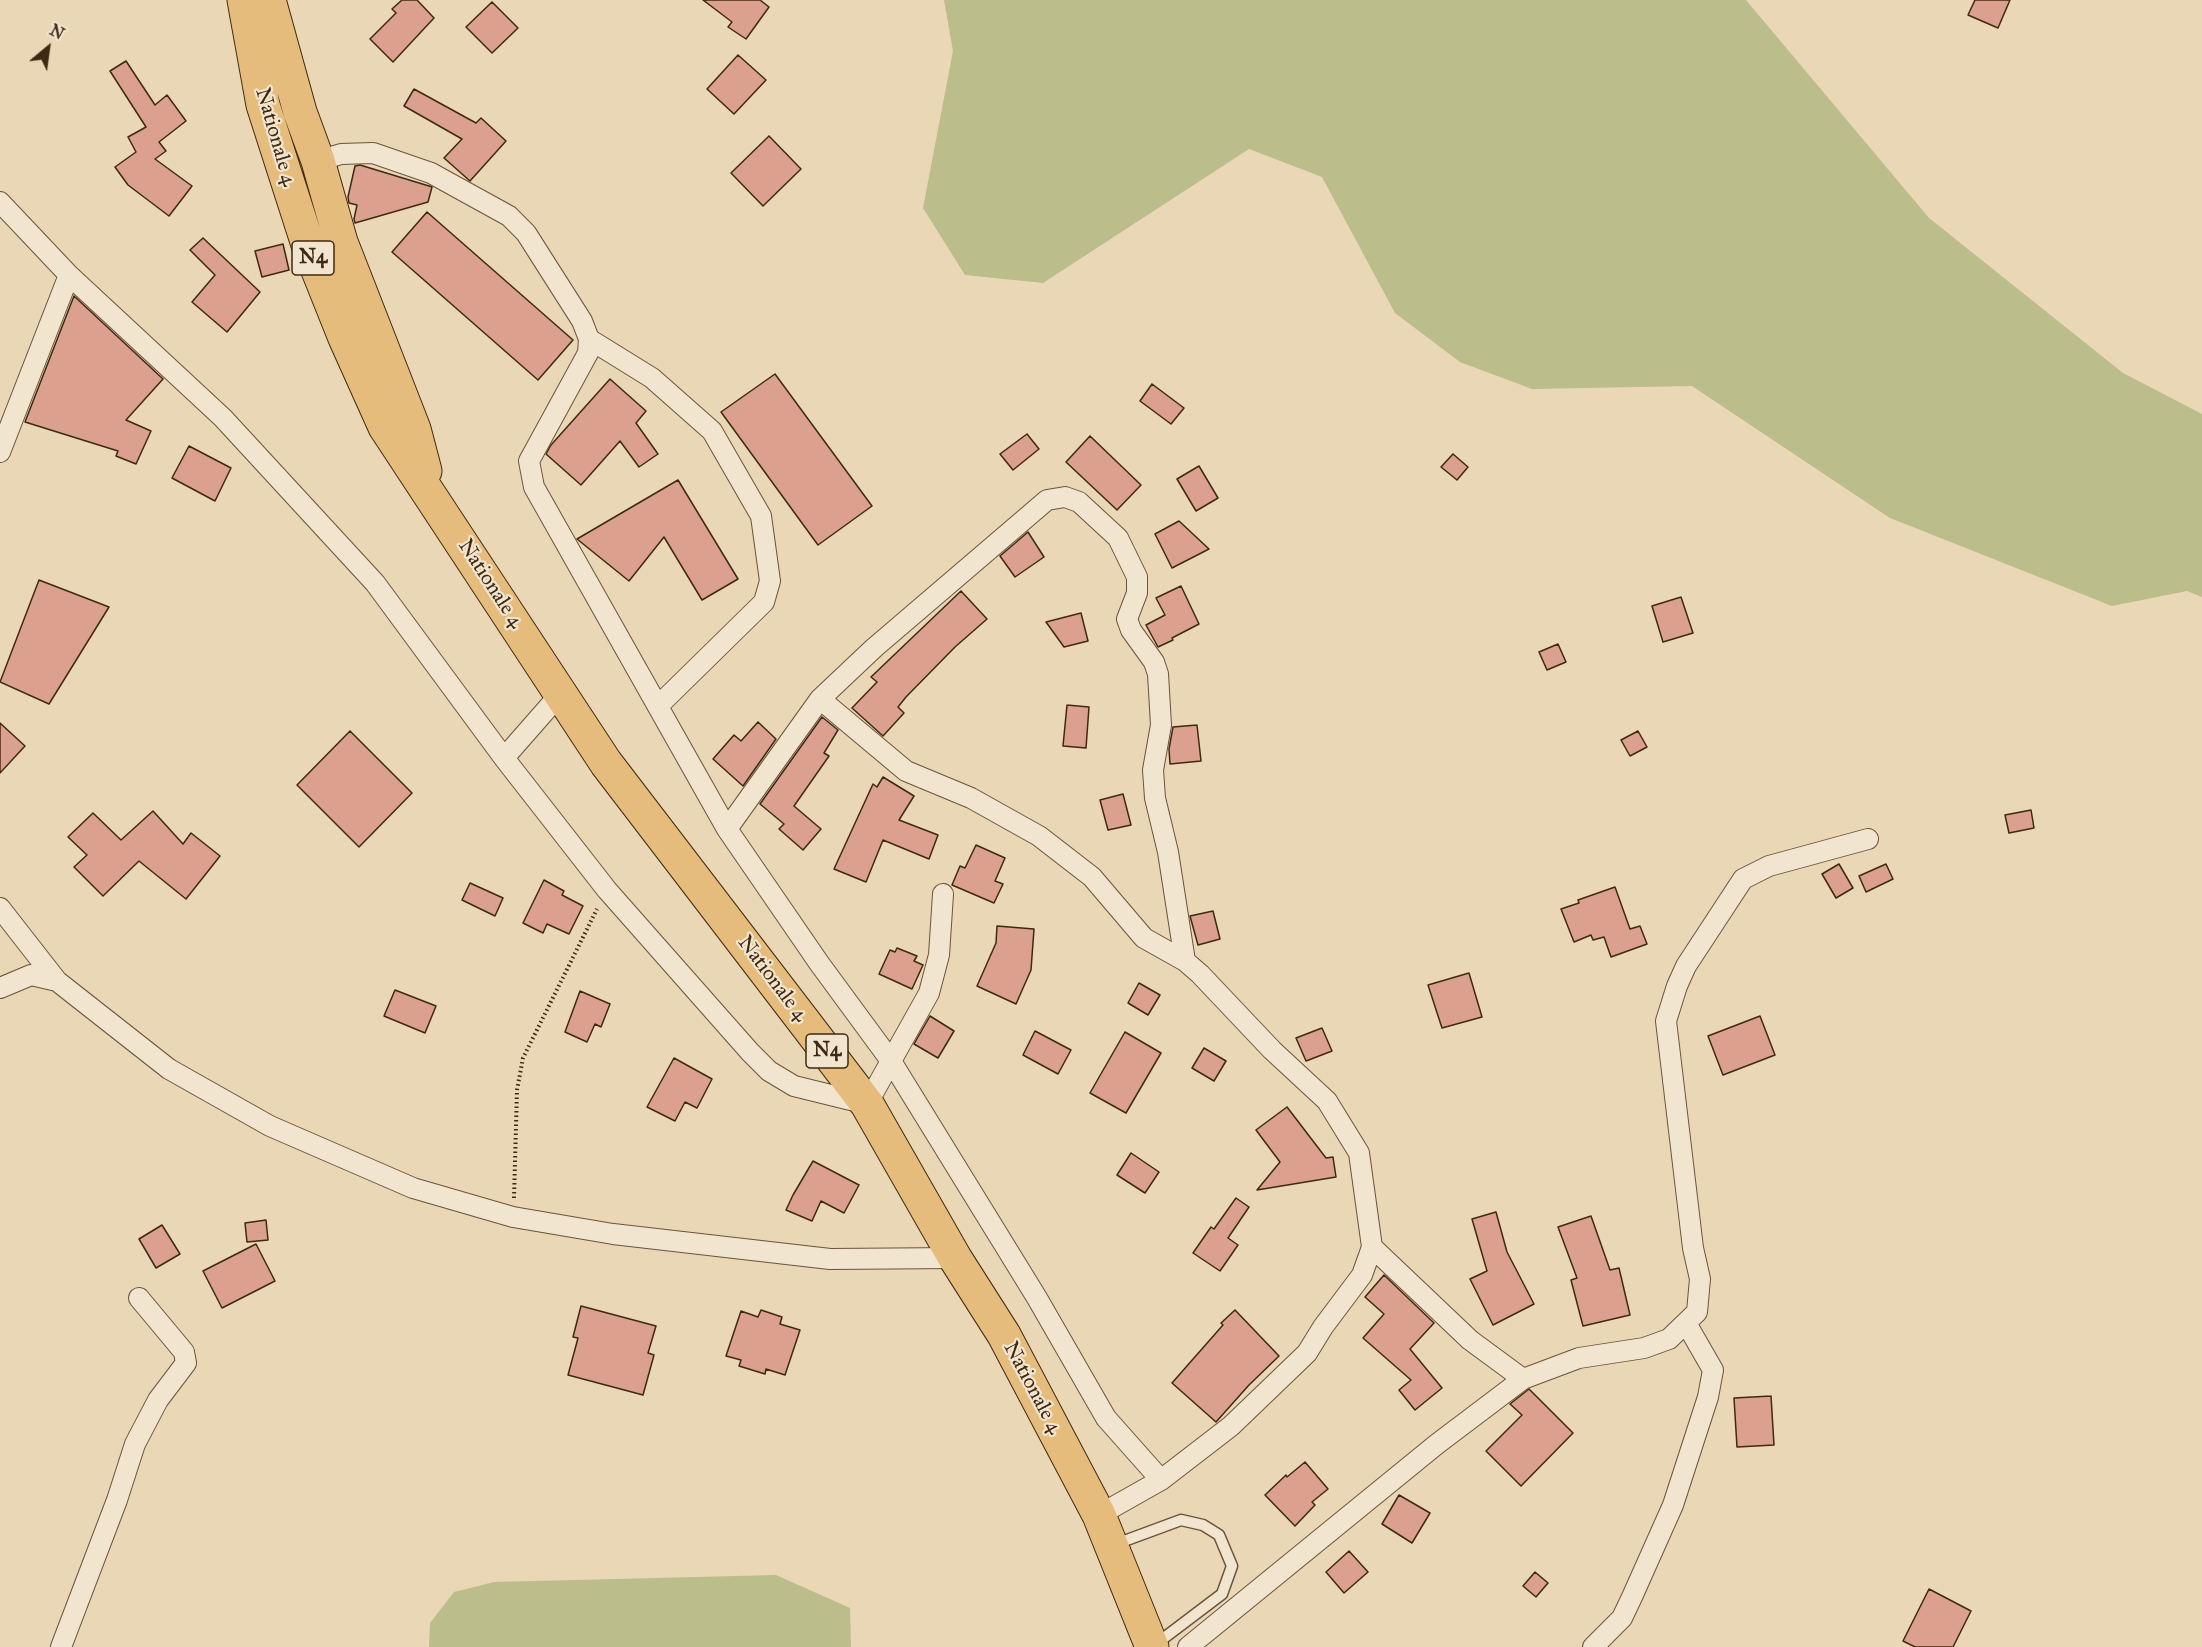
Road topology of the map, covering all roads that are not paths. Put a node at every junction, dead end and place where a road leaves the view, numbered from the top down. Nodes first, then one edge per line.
1 (244, 0) edge
2 (269, 0) edge
3 (318, 161) junction
4 (0, 202) edge
5 (69, 275) junction
6 (589, 339) junction
7 (0, 452) edge
8 (432, 495) junction
9 (561, 693) junction
10 (820, 699) junction
11 (658, 706) junction
12 (504, 758) junction
13 (728, 829) junction
14 (1868, 839) dead end
15 (943, 894) dead end
16 (0, 908) edge
17 (1185, 961) junction
18 (57, 981) junction
19 (0, 988) edge
20 (891, 1061) junction
21 (867, 1104) junction
22 (1372, 1246) junction
23 (955, 1258) junction
24 (139, 1298) dead end
25 (1686, 1323) junction
26 (1523, 1379) junction
27 (1161, 1480) junction
28 (1100, 1515) junction
29 (1113, 1546) junction
30 (61, 1647) edge
31 (1152, 1647) edge
32 (1188, 1647) edge
33 (1593, 1647) edge

1 - 8 highway, Nationale 4 / N4
2 - 3 highway, Nationale 4 / N4
3 - 6 street
3 - 8 highway, Nationale 4 / N4
4 - 5 street
5 - 7 street
5 - 12 street
6 - 11 street
6 - 11 street
8 - 9 highway, Nationale 4 / N4
9 - 12 street
9 - 21 highway, Nationale 4 / N4
10 - 13 street
10 - 17 street
10 - 17 street
11 - 13 street
12 - 21 street
13 - 20 street
14 - 25 street
15 - 20 street
16 - 18 street
17 - 22 street
18 - 19 street
18 - 23 street
20 - 21 street
20 - 27 street
21 - 23 highway, Nationale 4 / N4
22 - 26 street
22 - 27 street
23 - 28 highway, Nationale 4 / N4
24 - 30 street
25 - 26 street
25 - 33 street
26 - 32 street
27 - 28 street
28 - 29 highway, Nationale 4 / N4
29 - 31 highway, Nationale 4 / N4
29 - 31 lane

